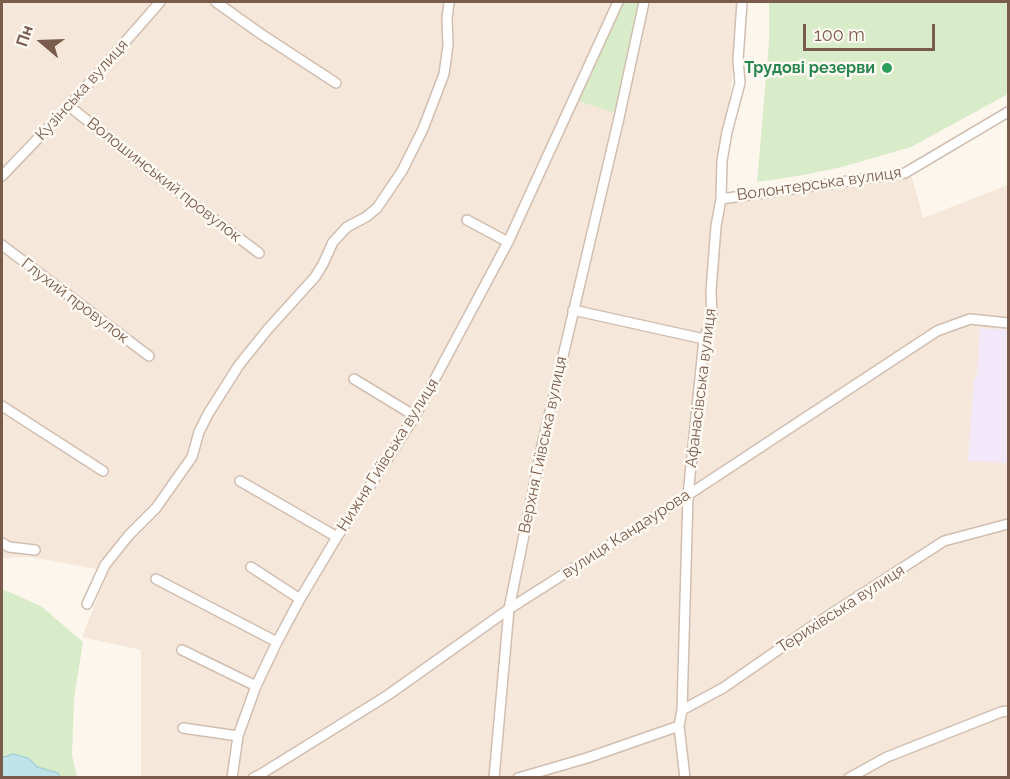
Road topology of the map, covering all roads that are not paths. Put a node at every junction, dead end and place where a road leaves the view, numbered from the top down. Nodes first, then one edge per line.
1 (160, 2) edge
2 (216, 2) edge
3 (449, 2) edge
4 (618, 2) edge
5 (644, 2) edge
6 (742, 2) edge
7 (336, 83) dead end
8 (69, 106) junction
9 (1008, 112) edge
10 (2, 176) edge
11 (721, 199) junction
12 (468, 220) dead end
13 (508, 242) junction
14 (2, 245) edge
15 (259, 253) dead end
16 (573, 310) junction
17 (1008, 323) edge
18 (704, 339) junction
19 (149, 356) dead end
20 (354, 379) dead end
21 (2, 406) edge
22 (415, 416) junction
23 (103, 471) dead end
24 (240, 481) dead end
25 (688, 495) junction
26 (1008, 524) edge
27 (337, 537) junction
28 (2, 543) edge
29 (35, 550) dead end
30 (251, 567) dead end
31 (156, 579) dead end
32 (300, 599) junction
33 (87, 604) dead end
34 (510, 609) junction
35 (277, 642) junction
36 (182, 650) dead end
37 (256, 686) junction
38 (682, 710) junction
39 (1008, 711) edge
40 (679, 726) junction
41 (183, 728) dead end
42 (238, 736) junction
43 (232, 777) edge
44 (253, 777) edge
45 (494, 777) edge
46 (518, 777) edge
47 (685, 777) edge
48 (849, 777) edge

1 - 8 street, Кузінська вулиця
2 - 7 street
3 - 33 street
4 - 13 street, Нижня Гиївська вулиця
5 - 16 street, Верхня Гиївська вулиця
6 - 11 street, Афанасівська вулиця
8 - 10 street, Кузінська вулиця
8 - 15 street, Волошинський провулок
9 - 11 street, Волонтерська вулиця
11 - 18 street, Афанасівська вулиця
12 - 13 street
13 - 22 street, Нижня Гиївська вулиця
14 - 19 street, Глухий провулок
16 - 18 street
16 - 34 street, Верхня Гиївська вулиця
17 - 25 street, вулиця Кандаурова
18 - 25 street, Афанасівська вулиця
20 - 22 street
21 - 23 street
22 - 27 street, Нижня Гиївська вулиця
24 - 27 street
25 - 34 street, вулиця Кандаурова
25 - 38 street, Афанасівська вулиця
26 - 38 street, Терихівська вулиця
27 - 32 street, Нижня Гиївська вулиця
28 - 29 street
30 - 32 street
31 - 35 street
32 - 35 street, Нижня Гиївська вулиця
34 - 44 street, вулиця Кандаурова
34 - 45 street, Верхня Гиївська вулиця
35 - 37 street, Нижня Гиївська вулиця
36 - 37 street
37 - 42 street, Нижня Гиївська вулиця
38 - 40 street, Афанасівська вулиця
39 - 48 street
40 - 46 street
40 - 47 street, Афанасівська вулиця
41 - 42 street
42 - 43 street, Нижня Гиївська вулиця

